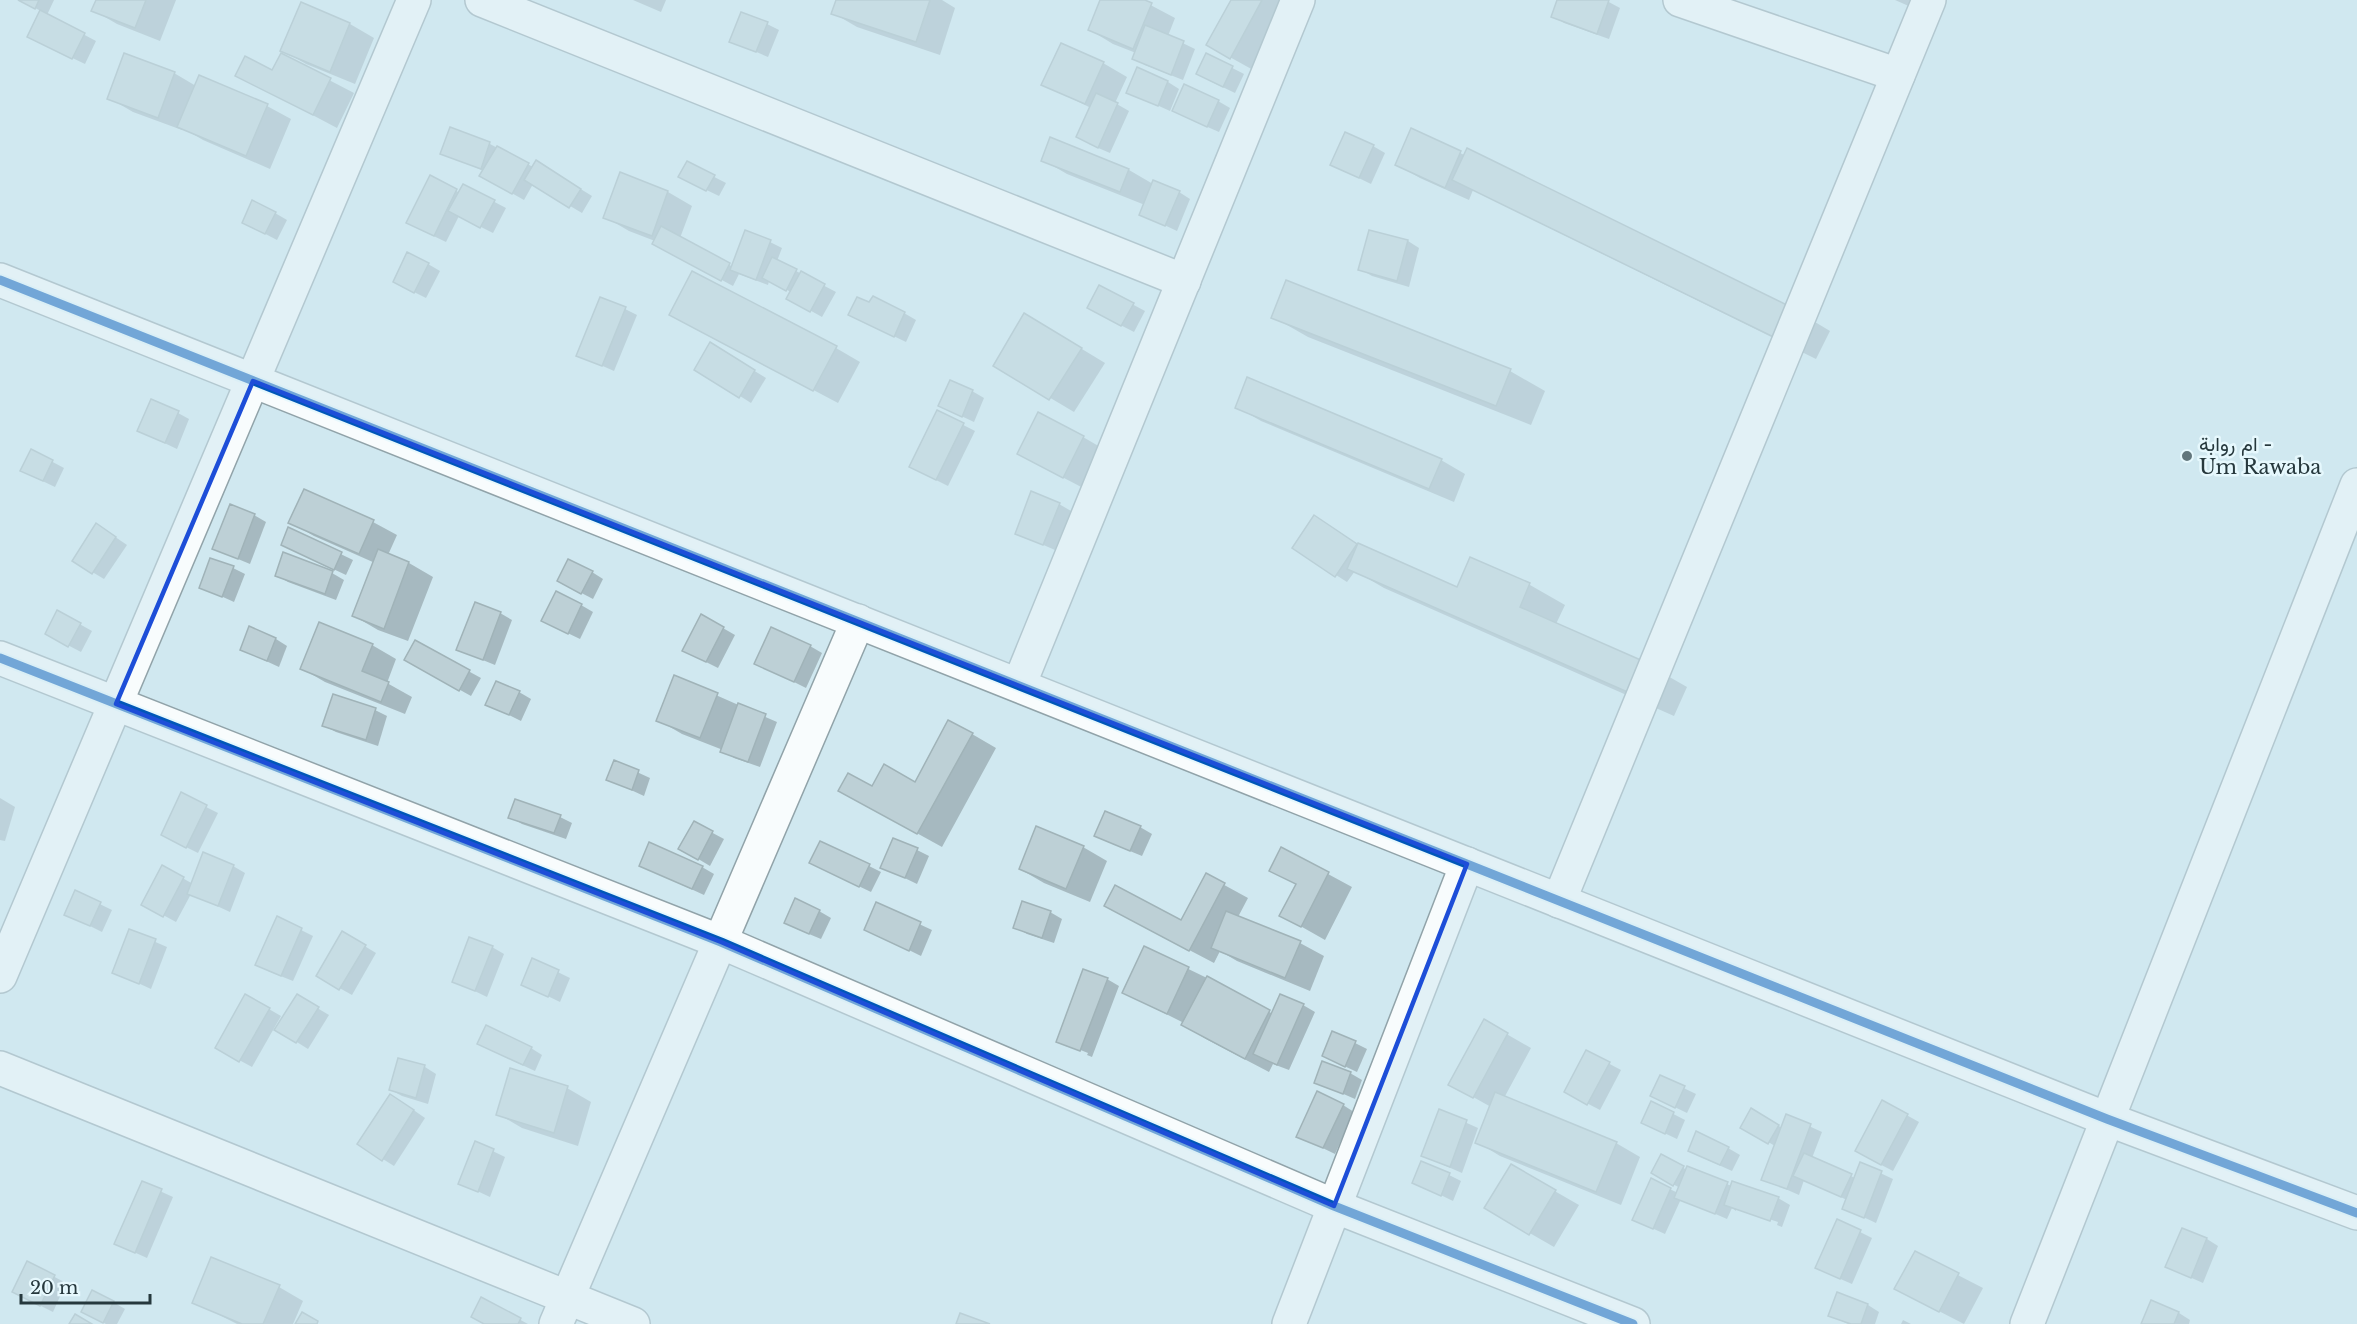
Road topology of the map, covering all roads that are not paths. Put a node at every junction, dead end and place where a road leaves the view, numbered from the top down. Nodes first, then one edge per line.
1 (414, 0) edge
2 (482, 0) edge
3 (1298, 0) edge
4 (1680, 0) edge
5 (1929, 0) edge
6 (1898, 75) junction
7 (0, 280) edge
8 (1184, 281) junction
9 (253, 381) junction
10 (2357, 485) edge
11 (858, 621) junction
12 (0, 658) edge
13 (1019, 685) junction
14 (116, 704) junction
15 (1467, 864) junction
16 (1559, 901) junction
17 (721, 942) junction
18 (0, 976) edge
19 (0, 1068) edge
20 (2107, 1119) junction
21 (1334, 1206) junction
22 (2357, 1213) edge
23 (562, 1311) edge
24 (633, 1324) edge
25 (1288, 1324) edge
26 (1633, 1324) edge
27 (2026, 1324) edge

1 - 9 street
2 - 8 street
3 - 8 street
4 - 6 street
5 - 6 street
6 - 16 street
7 - 9 street
8 - 13 street
9 - 11 street
9 - 14 street
10 - 20 street
11 - 13 street
11 - 17 street
12 - 14 street
13 - 15 street
14 - 17 street
14 - 18 street
15 - 16 street
15 - 21 street
16 - 20 street
17 - 21 street
17 - 23 street
19 - 23 street
20 - 22 street
20 - 27 street
21 - 25 street
21 - 26 street
23 - 24 street

